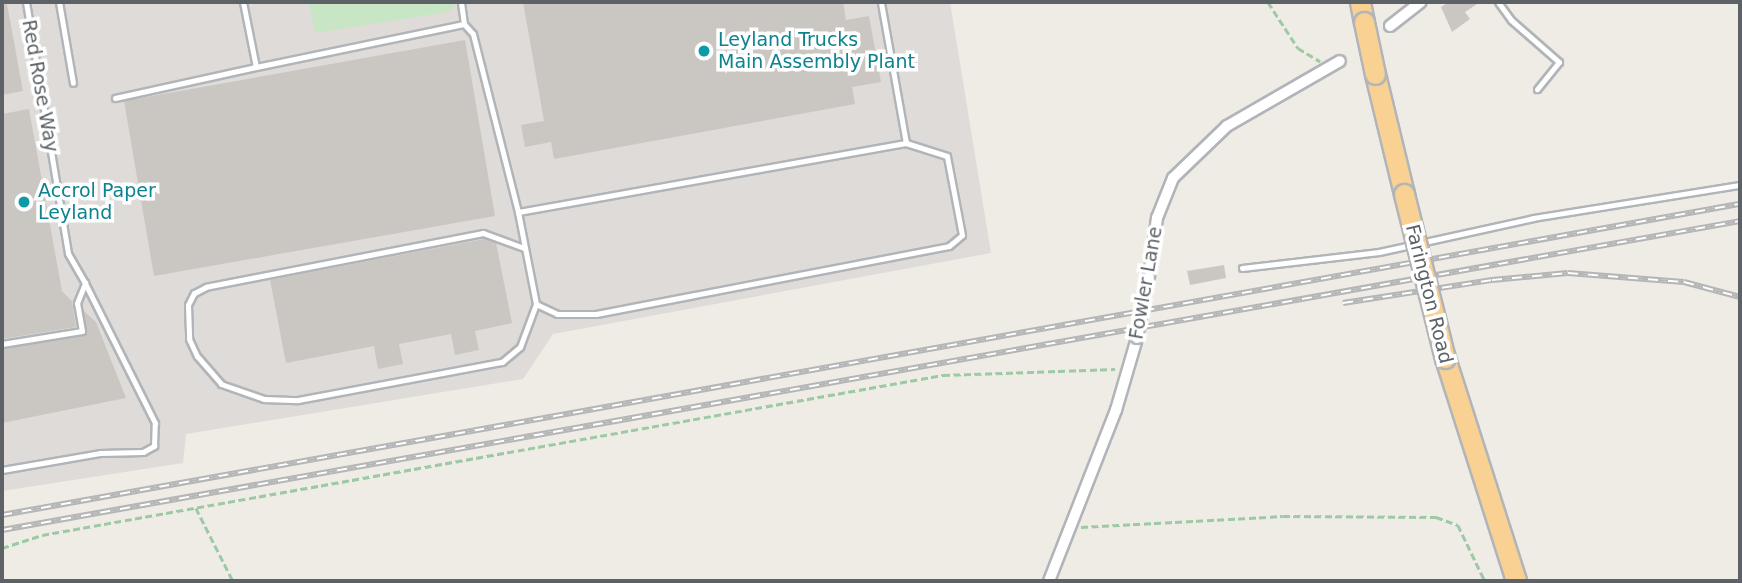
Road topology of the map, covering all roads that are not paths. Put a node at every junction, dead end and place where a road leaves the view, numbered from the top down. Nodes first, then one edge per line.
1 (26, 2) edge
2 (59, 2) edge
3 (243, 2) edge
4 (460, 2) edge
5 (881, 2) edge
6 (1360, 2) edge
7 (1420, 2) edge
8 (1498, 2) edge
9 (464, 24) junction
10 (1390, 26) dead end
11 (1335, 63) road end
12 (256, 66) junction
13 (73, 83) dead end
14 (1537, 89) dead end
15 (115, 98) dead end
16 (906, 143) junction
17 (1740, 185) edge
18 (518, 212) junction
19 (524, 248) junction
20 (1242, 268) dead end
21 (85, 283) junction
22 (536, 304) junction
23 (2, 344) edge
24 (2, 470) edge
25 (1049, 581) edge
26 (1517, 581) edge

1 - 21 lane, Red Rose Way
2 - 13 lane
3 - 12 lane
4 - 9 lane
5 - 16 lane
6 - 26 highway, Farington Road, bridge
7 - 10 street
8 - 14 lane
9 - 12 lane
9 - 18 lane
11 - 25 street, Fowler Lane, bridge
12 - 15 lane
16 - 18 lane
16 - 22 lane
17 - 20 lane
18 - 19 lane
19 - 22 lane
19 - 22 lane
21 - 23 lane
21 - 24 lane, Red Rose Way

